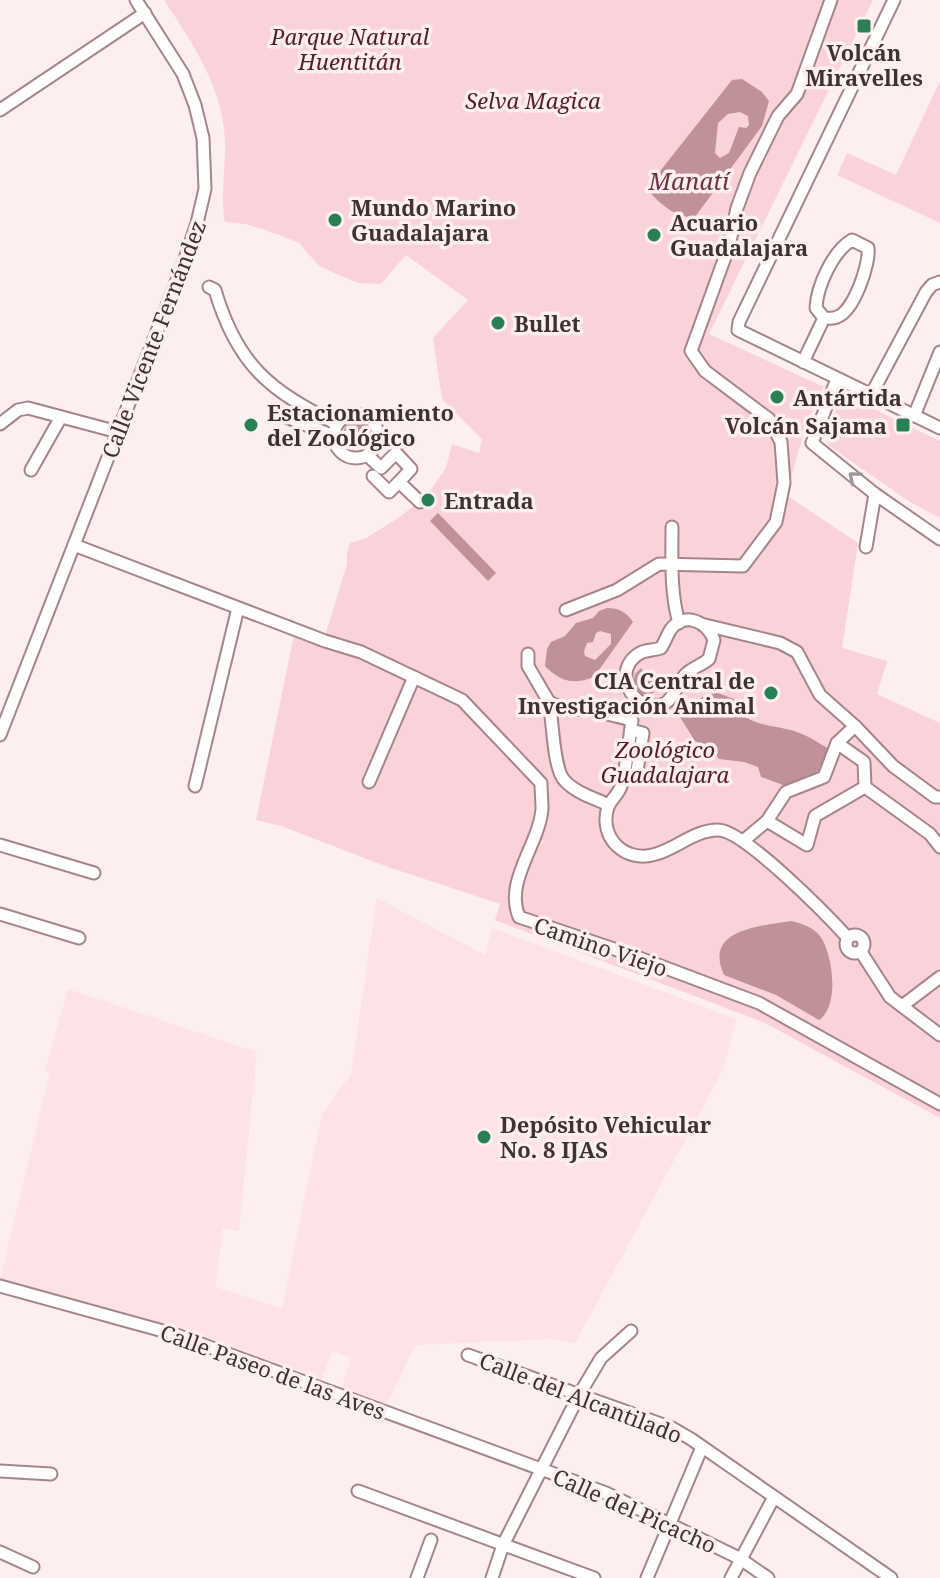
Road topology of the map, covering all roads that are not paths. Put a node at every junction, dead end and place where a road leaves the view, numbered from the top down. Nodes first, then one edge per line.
1 (136, 0) edge
2 (831, 0) edge
3 (894, 0) edge
4 (145, 13) junction
5 (0, 110) edge
6 (940, 282) edge
7 (209, 287) dead end
8 (824, 318) junction
9 (940, 352) edge
10 (803, 362) junction
11 (837, 379) junction
12 (871, 395) junction
13 (914, 416) junction
14 (61, 417) junction
15 (286, 417) dead end
16 (0, 424) edge
17 (940, 428) edge
18 (336, 430) junction
19 (118, 432) junction
20 (367, 455) junction
21 (31, 470) dead end
22 (373, 476) junction
23 (399, 482) junction
24 (875, 494) junction
25 (420, 502) dead end
26 (672, 527) dead end
27 (940, 539) edge
28 (74, 545) junction
29 (866, 547) dead end
30 (672, 564) junction
31 (238, 608) junction
32 (566, 610) dead end
33 (679, 623) junction
34 (705, 625) junction
35 (528, 654) dead end
36 (414, 677) junction
37 (639, 701) junction
38 (549, 702) junction
39 (629, 725) junction
40 (855, 726) junction
41 (0, 735) edge
42 (837, 743) junction
43 (369, 782) dead end
44 (195, 786) dead end
45 (865, 787) junction
46 (940, 797) edge
47 (609, 805) junction
48 (767, 821) junction
49 (743, 841) junction
50 (0, 845) edge
51 (940, 847) edge
52 (94, 873) dead end
53 (0, 914) edge
54 (79, 938) dead end
55 (940, 977) edge
56 (902, 1006) junction
57 (940, 1035) edge
58 (940, 1104) edge
59 (0, 1286) edge
60 (631, 1331) dead end
61 (468, 1355) dead end
62 (579, 1395) junction
63 (702, 1447) junction
64 (541, 1469) junction
65 (0, 1471) edge
66 (51, 1474) dead end
67 (358, 1491) dead end
68 (774, 1497) junction
69 (670, 1523) junction
70 (431, 1540) dead end
71 (503, 1545) junction
72 (0, 1552) edge
73 (739, 1558) junction
74 (33, 1567) dead end
75 (417, 1578) edge
76 (492, 1578) edge
77 (594, 1578) edge
78 (647, 1578) edge
79 (731, 1578) edge
80 (768, 1578) edge
81 (891, 1578) edge

1 - 4 street, Calle Vicente Fernández
2 - 30 street
3 - 10 street
4 - 5 street
4 - 19 street, Calle Vicente Fernández
6 - 12 street
7 - 18 street
8 - 8 street
8 - 10 street
9 - 13 street
10 - 11 street
11 - 12 street
24 -> 11 street
12 - 13 street
13 - 17 street
14 - 16 street
14 - 19 street
14 - 21 street
15 - 18 street
18 - 20 street
18 - 20 street
19 - 28 street, Calle Vicente Fernández
20 - 22 street
22 - 23 street
22 - 23 street
23 - 25 street
24 - 27 street
24 - 29 street
26 - 30 street
28 - 31 street, Camino Viejo
28 - 41 street, Calle Vicente Fernández
30 - 32 street
30 - 33 street
31 - 36 street, Camino Viejo
31 - 44 street
33 - 34 street
33 - 37 street
34 - 37 street
34 - 40 street
35 - 38 street
36 - 43 street
36 - 58 street, Camino Viejo
37 - 39 street
38 - 39 street
38 - 47 street
39 - 47 street
40 - 42 street
40 - 46 street
42 - 45 street
42 - 48 street
45 - 48 street
45 - 51 street
47 - 49 street
48 - 49 street
49 - 56 street
50 - 52 street
53 - 54 street
55 - 56 street
56 - 57 street
59 - 64 street, Calle Paseo de las Aves
60 - 62 street
61 - 62 street, Calle del Alcantilado
62 - 63 street, Calle del Alcantilado
62 - 64 street
63 - 68 street, Calle del Alcantilado
63 - 69 street
64 - 69 street, Calle del Picacho
64 - 71 street
65 - 66 street
67 - 71 street
68 - 73 street
68 - 81 street, Calle del Alcantilado
69 - 73 street, Calle del Picacho
69 - 78 street
70 - 75 street
71 - 76 street
71 - 77 street
72 - 74 street
73 - 79 street
73 - 80 street, Calle del Picacho

